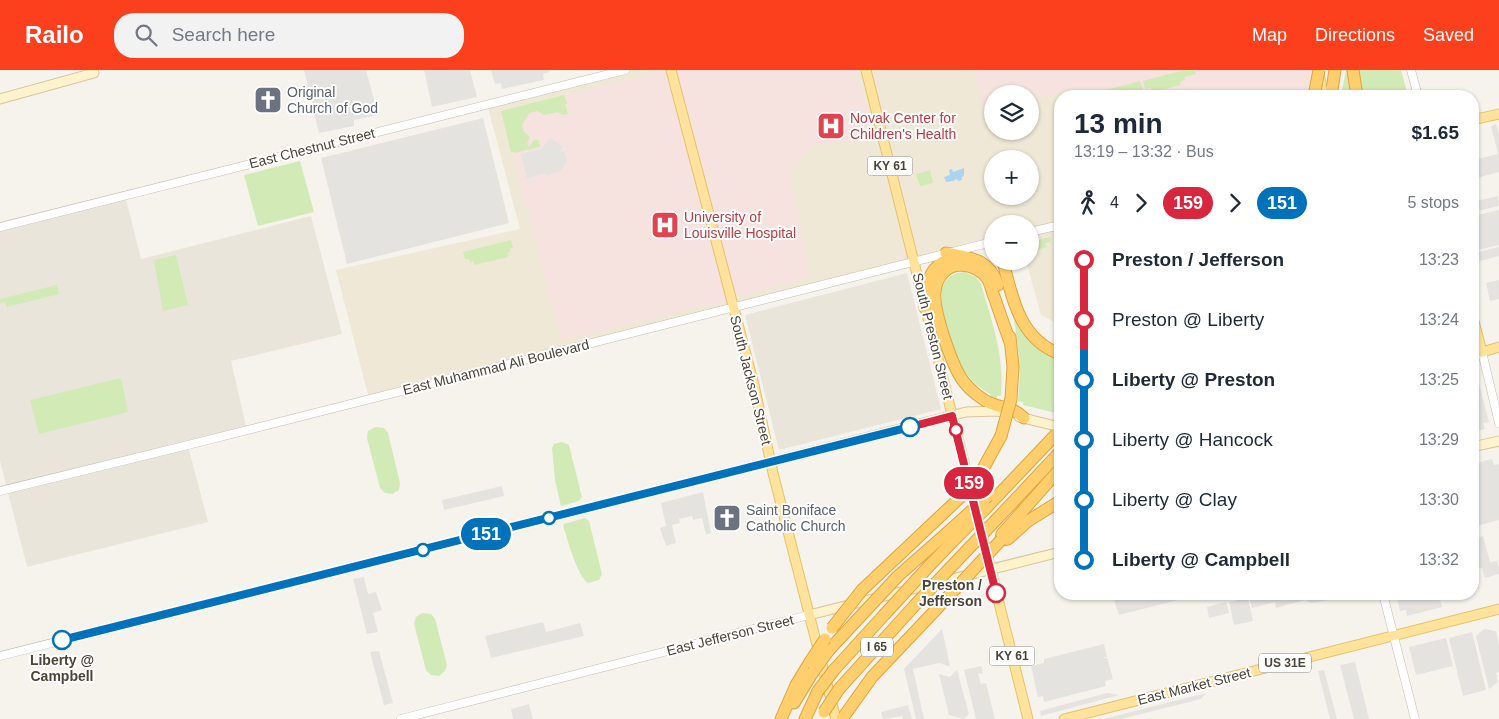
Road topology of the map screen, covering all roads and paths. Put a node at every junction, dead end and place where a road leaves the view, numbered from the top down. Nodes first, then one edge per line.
1 (624, 70) edge
2 (672, 70) edge
3 (866, 70) edge
4 (1318, 70) edge
5 (1335, 70) edge
6 (1353, 70) edge
7 (1411, 70) edge
8 (93, 72) edge
9 (1315, 90) edge
10 (1323, 90) edge
11 (1332, 90) edge
12 (1356, 90) edge
13 (1416, 90) edge
14 (0, 99) edge
15 (1499, 114) edge
16 (1479, 118) edge
17 (1054, 226) edge
18 (0, 227) edge
19 (1039, 230) edge
20 (984, 244) edge
21 (946, 254) junction
22 (967, 257) junction
23 (914, 262) junction
24 (1005, 270) edge
25 (733, 307) junction
26 (925, 308) junction
27 (1479, 341) edge
28 (1010, 342) junction
29 (1499, 347) edge
30 (1054, 351) edge
31 (1482, 352) junction
32 (1479, 353) edge
33 (952, 416) junction
34 (1024, 418) junction
35 (1499, 423) edge
36 (1054, 427) edge
37 (1054, 436) edge
38 (1499, 441) edge
39 (1479, 445) edge
40 (1054, 458) edge
41 (771, 462) junction
42 (1054, 476) edge
43 (0, 491) edge
44 (1054, 505) edge
45 (953, 534) junction
46 (1001, 540) junction
47 (1054, 553) edge
48 (990, 569) junction
49 (1385, 600) edge
50 (1499, 609) edge
51 (809, 615) junction
52 (1394, 636) junction
53 (0, 656) edge
54 (811, 667) junction
55 (822, 715) edge
56 (841, 717) edge
57 (401, 719) edge
58 (782, 719) edge
59 (805, 719) edge
60 (1028, 719) edge
61 (1064, 719) edge
62 (1415, 719) edge

1 - 18 street, East Chestnut Street
2 - 25 main road, South Jackson Street
3 - 23 main road, South Preston Street / KY 61
4 - 9 highway, bridge
4 - 10 main road
5 - 11 highway
6 - 12 highway
7 - 13 street
8 - 14 main road
15 - 16 main road
17 - 19 street
20 - 21 street, East Muhammad Ali Boulevard
21 - 22 highway
21 - 23 street, East Muhammad Ali Boulevard
22 - 26 highway
22 - 28 highway
23 - 25 street, East Muhammad Ali Boulevard
23 - 26 main road, South Preston Street / KY 61
24 - 30 highway
25 - 41 main road, South Jackson Street
25 - 43 street, East Muhammad Ali Boulevard
26 - 33 main road, South Preston Street / KY 61
27 - 31 main road
28 - 34 highway
28 - 54 highway, bridge
29 - 31 main road
31 - 32 main road
31 - 35 street
33 - 34 main road
33 - 41 main road
33 - 48 main road, South Preston Street / KY 61
34 - 36 main road
37 - 45 highway, I 65, bridge
38 - 39 main road
40 - 55 highway, I 65, bridge
41 - 51 main road, South Jackson Street
41 - 53 street
42 - 46 highway
44 - 46 highway
45 - 54 highway, bridge
45 - 59 highway, I 65, bridge
46 - 56 highway, bridge
47 - 48 main road, East Jefferson Street
48 - 51 main road, East Jefferson Street
48 - 60 main road, South Preston Street / KY 61
49 - 52 street
50 - 52 main road, East Market Street / US 31E
51 - 56 main road, South Jackson Street
51 - 57 street, East Jefferson Street
52 - 61 main road, East Market Street / US 31E
52 - 62 street
54 - 58 highway

